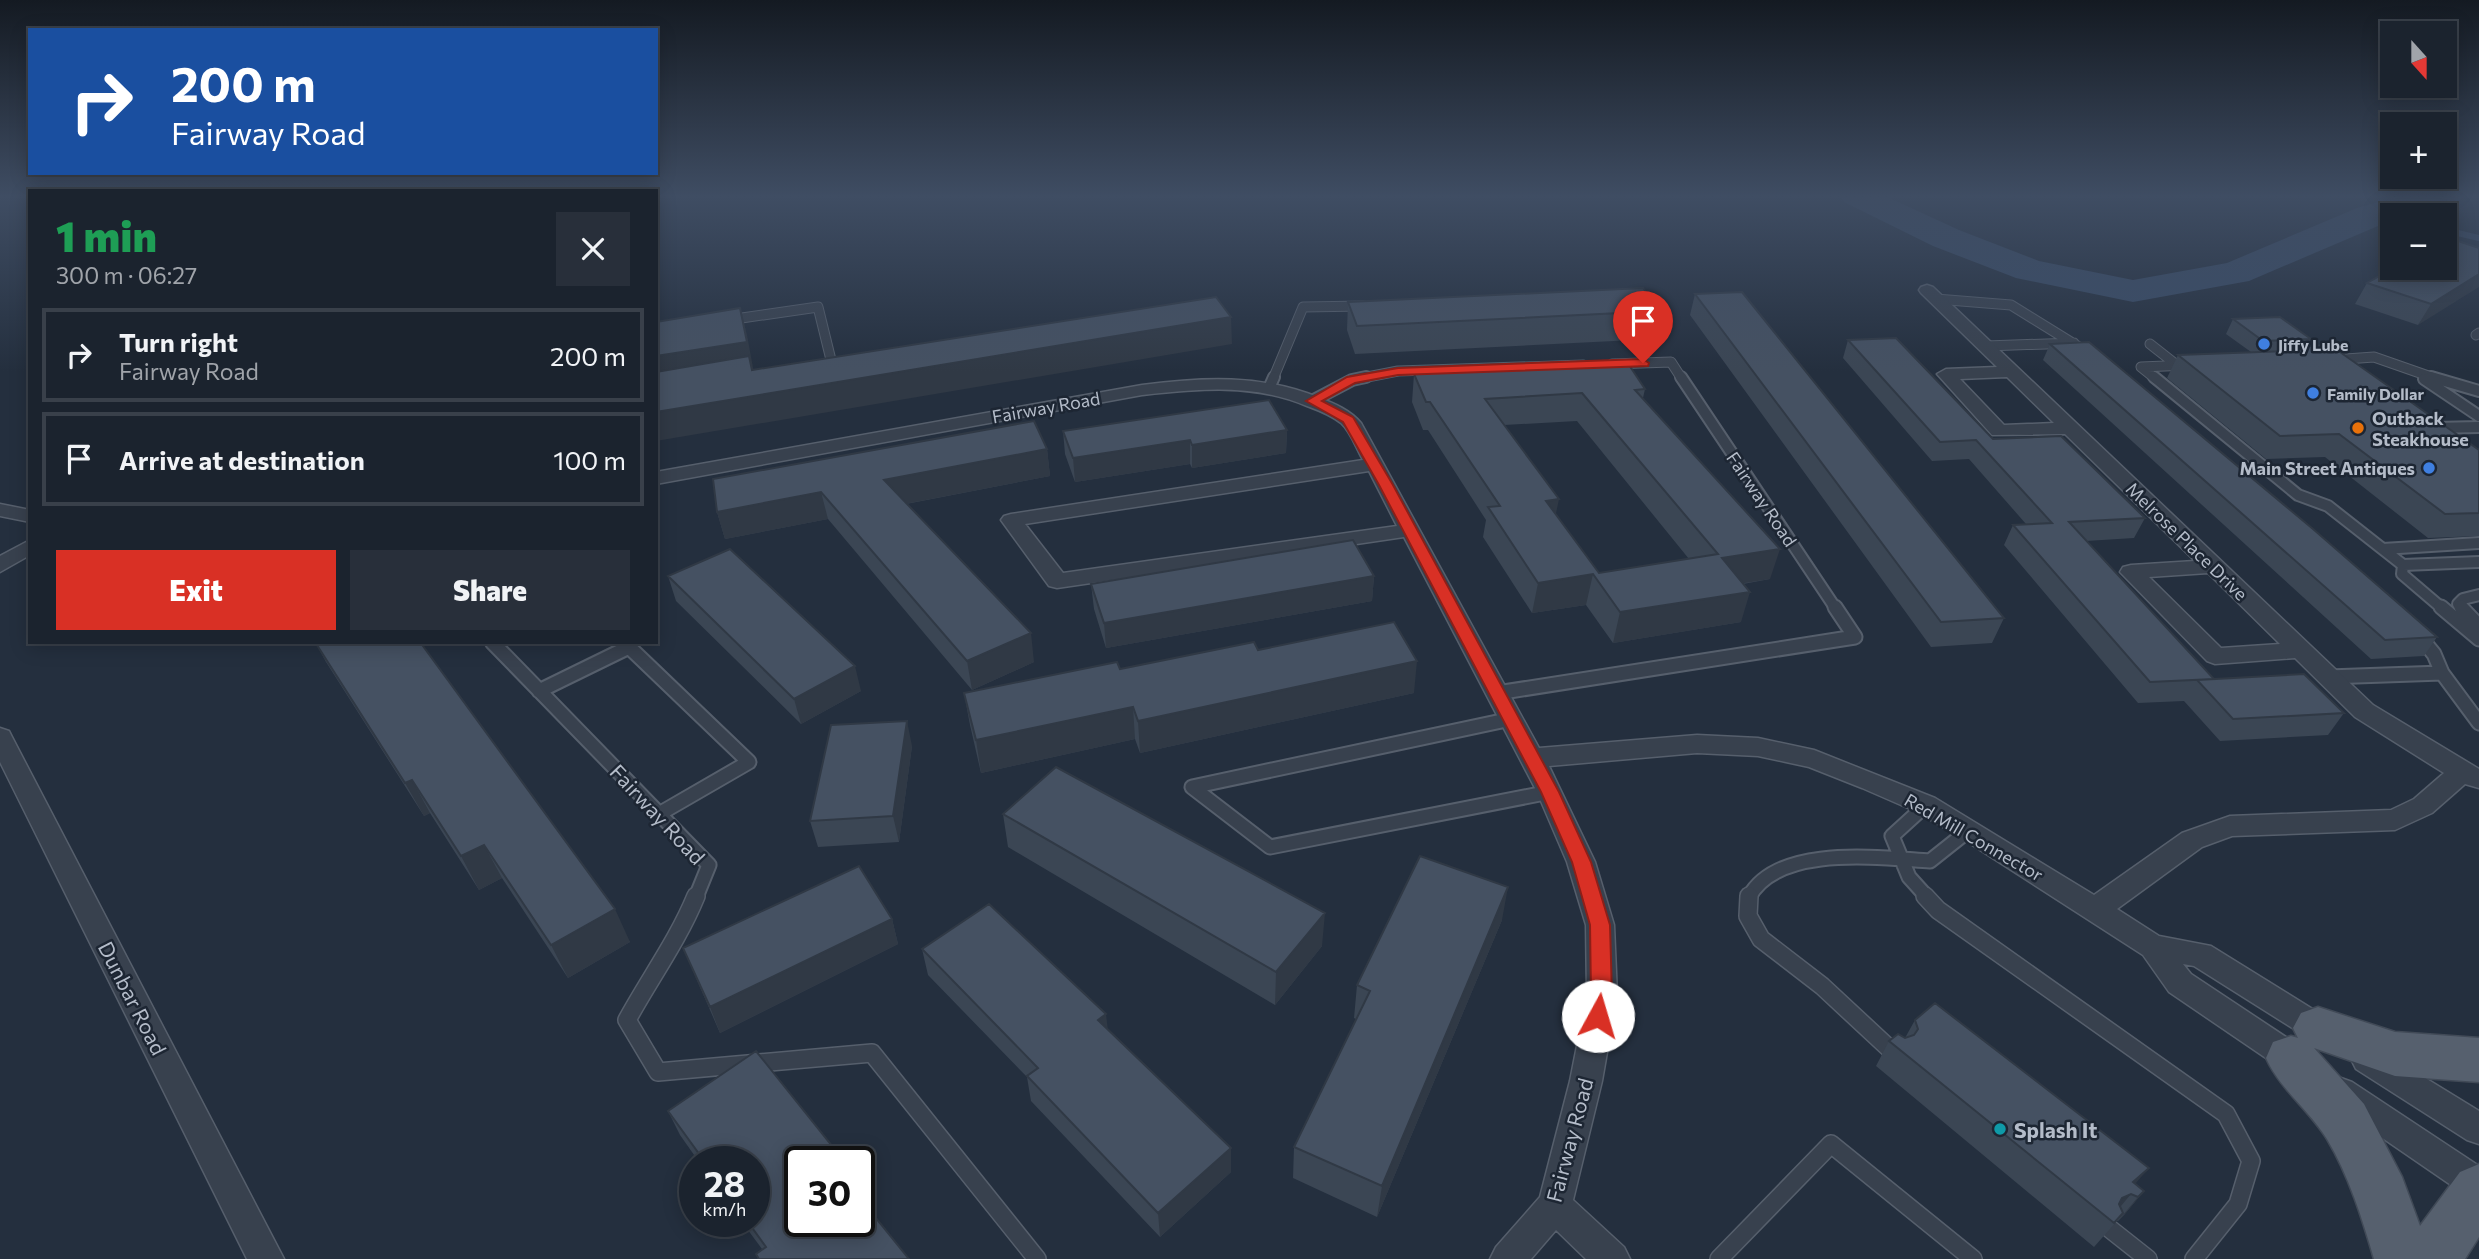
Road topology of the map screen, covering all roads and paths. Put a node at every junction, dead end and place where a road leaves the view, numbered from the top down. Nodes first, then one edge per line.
1 (1932, 294) joint
2 (1370, 305) edge
3 (724, 321) edge
4 (2074, 343) junction
5 (2150, 344) dead end
6 (1986, 346) junction
7 (846, 362) edge
8 (2098, 362) edge
9 (832, 364) junction
10 (2205, 365) edge
11 (2178, 366) junction
12 (819, 367) edge
13 (2337, 368) edge
14 (2012, 372) junction
15 (2416, 373) junction
16 (1270, 386) junction
17 (2479, 391) edge
18 (1312, 401) junction
19 (2479, 416) edge
20 (2479, 427) edge
21 (2071, 428) junction
22 (2436, 436) edge
23 (1374, 464) junction
24 (658, 478) edge
25 (0, 510) edge
26 (28, 516) edge
27 (1409, 530) junction
28 (2479, 543) edge
29 (28, 547) edge
30 (2383, 549) junction
31 (2479, 562) edge
32 (0, 565) edge
33 (2403, 565) junction
34 (2213, 566) junction
35 (2479, 595) edge
36 (2406, 624) edge
37 (2479, 626) edge
38 (2479, 639) edge
39 (494, 644) edge
40 (2300, 650) junction
41 (2442, 673) junction
42 (2328, 677) junction
43 (539, 691) junction
44 (1497, 693) junction
45 (1511, 719) junction
46 (2479, 723) edge
47 (0, 737) edge
48 (1532, 758) junction
49 (2470, 775) edge
50 (1550, 792) junction
51 (1926, 805) junction
52 (659, 814) junction
53 (1969, 830) junction
54 (1902, 860) junction
55 (2095, 910) junction
56 (2305, 1043) junction
57 (1893, 1052) edge
58 (2479, 1060) edge
59 (2479, 1129) edge
60 (2479, 1187) edge
61 (1555, 1206) junction
62 (2110, 1229) edge
63 (266, 1259) edge
64 (1037, 1259) edge
65 (1508, 1259) edge
66 (1612, 1259) edge
67 (1719, 1259) edge
68 (1973, 1259) edge
69 (2148, 1259) edge
70 (2194, 1259) edge
71 (2402, 1259) edge
72 (2431, 1259) edge

1 - 4 lane
1 - 6 street, Melrose Place Drive
2 - 16 lane
3 - 9 lane
4 - 6 lane
4 - 8 lane
5 - 11 lane
6 - 14 street, Melrose Place Drive
7 - 9 lane
9 - 12 lane
10 - 11 lane
11 - 30 lane
13 - 15 lane
14 - 21 street, Melrose Place Drive
14 - 21 street
15 - 17 lane
15 - 19 lane
16 - 18 street, Fairway Road
16 - 24 street, Fairway Road
18 - 23 street, Fairway Road
18 - 44 lane, Fairway Road
20 - 22 lane
21 - 34 street, Melrose Place Drive
23 - 27 street, Fairway Road
23 - 27 street
25 - 26 street
27 - 44 street, Fairway Road
28 - 30 lane
29 - 32 street
30 - 33 lane
31 - 33 lane
33 - 38 lane
34 - 40 street, Melrose Place Drive
34 - 40 street
35 - 37 lane
36 - 41 lane
39 - 43 lane, Fairway Road
40 - 42 street, Melrose Place Drive
41 - 42 lane
41 - 46 lane
42 - 49 street, Melrose Place Drive
43 - 52 lane, Fairway Road
43 - 52 lane
44 - 45 street, Fairway Road
45 - 48 street, Fairway Road
45 - 50 lane
47 - 63 street, Dunbar Road
48 - 50 street, Fairway Road
48 - 51 street, Red Mill Connector
49 - 55 street, Melrose Place Drive
50 - 61 street, Fairway Road
51 - 53 street, Red Mill Connector
51 - 54 lane
52 - 64 lane, Fairway Road
53 - 54 lane
53 - 55 street, Red Mill Connector
54 - 57 lane
54 - 70 lane
55 - 56 street, Red Mill Connector
56 - 58 main road
56 - 59 street, Red Mill Connector
56 - 60 street, Red Mill Connector
56 - 71 main road
60 - 72 main road
61 - 65 street, Fairway Road
61 - 66 street
62 - 69 lane
67 - 68 lane

